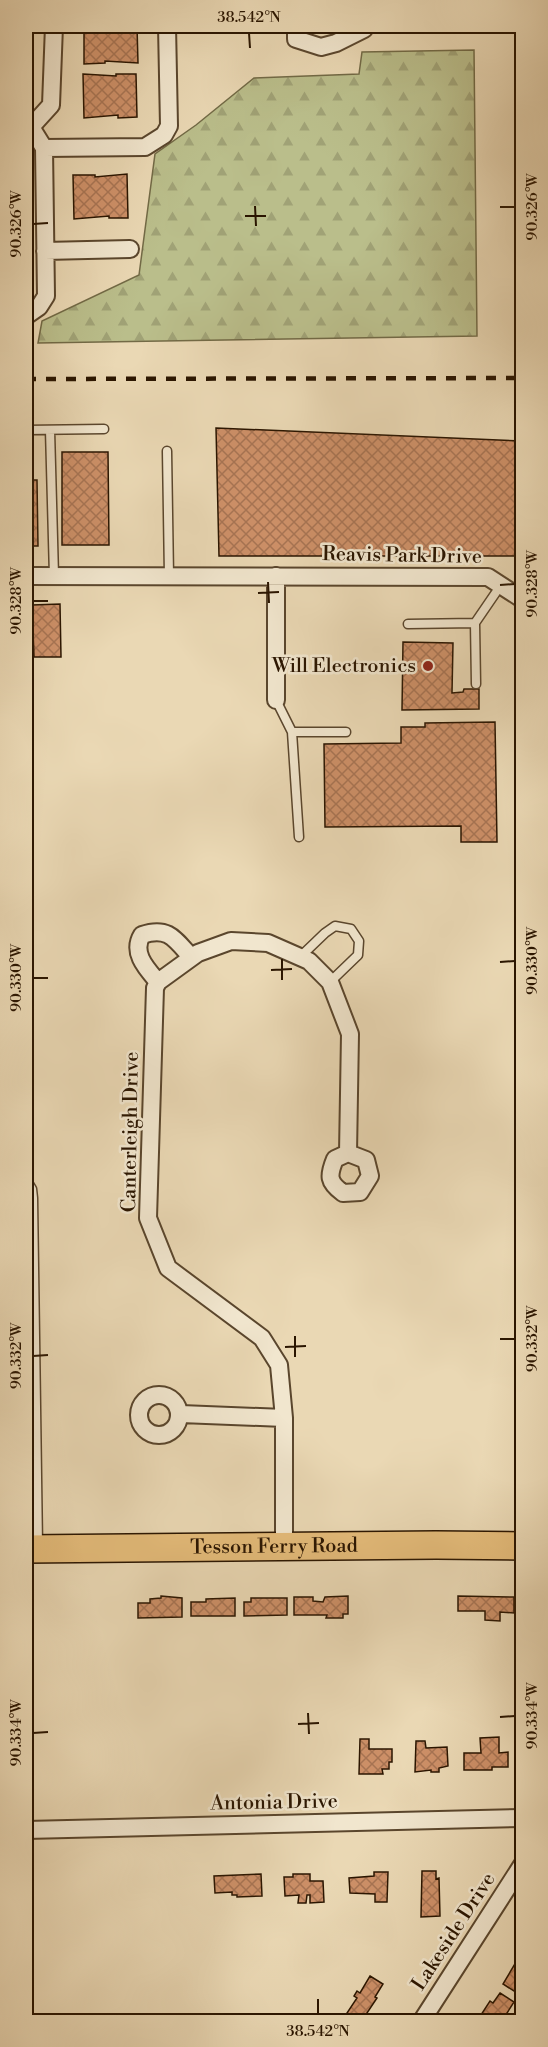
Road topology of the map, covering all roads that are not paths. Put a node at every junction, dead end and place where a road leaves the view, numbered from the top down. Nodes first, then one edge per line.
1 (54, 26) edge
2 (167, 26) edge
3 (296, 26) edge
4 (364, 26) edge
5 (28, 128) edge
6 (44, 148) junction
7 (130, 249) dead end
8 (45, 251) junction
9 (26, 316) edge
10 (104, 429) dead end
11 (26, 430) edge
12 (50, 430) junction
13 (167, 451) dead end
14 (26, 576) edge
15 (54, 576) junction
16 (169, 576) junction
17 (276, 576) junction
18 (501, 585) junction
19 (522, 599) edge
20 (475, 623) junction
21 (408, 624) dead end
22 (476, 684) dead end
23 (276, 700) joint
24 (292, 732) junction
25 (346, 732) dead end
26 (299, 837) dead end
27 (191, 957) junction
28 (300, 957) junction
29 (330, 982) junction
30 (157, 985) junction
31 (348, 1153) dead end
32 (26, 1179) edge
33 (180, 1414) dead end
34 (284, 1418) junction
35 (284, 1546) junction
36 (522, 1546) edge
37 (32, 1549) edge
38 (522, 1818) edge
39 (26, 1830) edge
40 (522, 1865) edge
41 (421, 2022) edge

1 - 5 street
2 - 6 street
3 - 4 street
5 - 6 street
6 - 8 street
7 - 8 street
8 - 9 street
10 - 12 lane
11 - 12 lane
12 - 15 lane
13 - 16 lane
14 - 15 street, Reavis Park Drive
15 - 16 street, Reavis Park Drive
16 - 17 street, Reavis Park Drive
17 - 18 street, Reavis Park Drive
17 - 23 street
18 - 19 street, Reavis Park Drive
18 - 20 lane
20 - 21 lane
20 - 22 lane
23 - 24 lane
24 - 25 lane
24 - 26 lane
27 - 28 street
27 - 30 street
27 - 30 street
28 - 29 street
28 - 29 lane
29 - 31 street
30 - 34 street, Canterleigh Drive
32 - 37 lane
33 - 34 street
34 - 35 street, Canterleigh Drive
35 - 36 main road, Tesson Ferry Road
35 - 37 main road, Tesson Ferry Road
38 - 39 street, Antonia Drive
40 - 41 street, Lakeside Drive

